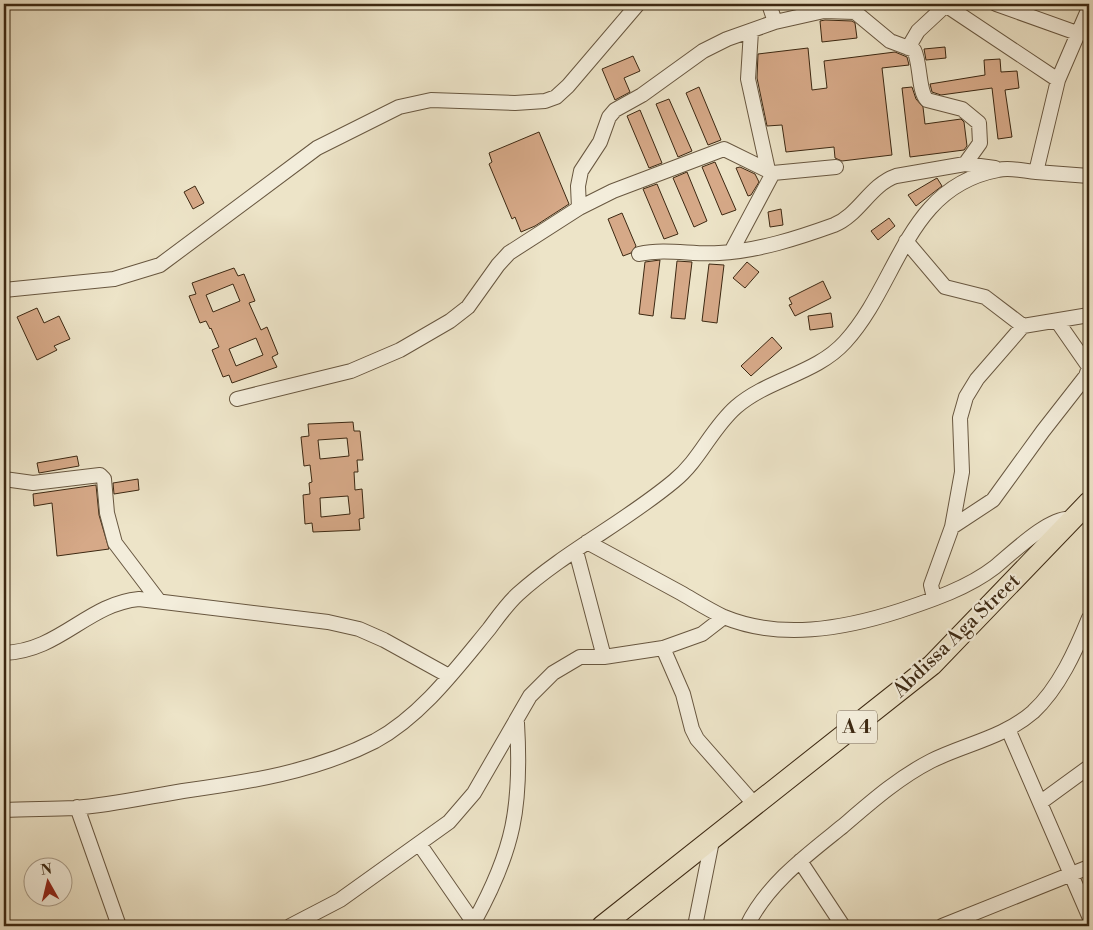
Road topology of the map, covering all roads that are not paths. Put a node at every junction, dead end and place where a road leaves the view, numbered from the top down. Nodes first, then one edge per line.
1 (638, 4) edge
2 (769, 4) edge
3 (945, 4) edge
4 (996, 4) edge
5 (1089, 8) edge
6 (775, 22) junction
7 (751, 31) junction
8 (1077, 33) junction
9 (908, 48) junction
10 (1058, 80) junction
11 (965, 164) junction
12 (836, 167) dead end
13 (1001, 169) junction
14 (770, 172) junction
15 (1036, 172) junction
16 (1089, 176) edge
17 (579, 208) junction
18 (906, 241) junction
19 (730, 252) junction
20 (640, 254) dead end
21 (4, 290) edge
22 (1089, 315) edge
23 (1057, 321) junction
24 (1023, 326) junction
25 (237, 398) dead end
26 (4, 479) edge
27 (1089, 502) edge
28 (1074, 520) junction
29 (952, 527) junction
30 (587, 542) junction
31 (576, 551) junction
32 (934, 598) junction
33 (159, 601) junction
34 (724, 617) junction
35 (1089, 618) edge
36 (663, 648) junction
37 (4, 652) edge
38 (604, 657) junction
39 (449, 676) junction
40 (516, 723) junction
41 (1008, 729) junction
42 (1089, 766) edge
43 (1041, 802) junction
44 (756, 806) junction
45 (77, 808) junction
46 (4, 810) edge
47 (712, 841) junction
48 (420, 845) junction
49 (800, 862) junction
50 (1089, 867) edge
51 (1072, 874) junction
52 (1089, 916) edge
53 (475, 924) edge
54 (119, 926) edge
55 (290, 926) edge
56 (602, 926) edge
57 (696, 926) edge
58 (747, 926) edge
59 (844, 926) edge
60 (942, 926) edge

1 - 21 street
2 - 6 street
3 - 9 street
3 - 10 street
4 - 8 street
5 - 8 street
6 - 7 street
6 - 9 street
7 - 14 street
7 - 17 street
8 - 10 street
9 - 11 street
10 - 15 street
11 - 13 street
11 - 19 street
12 - 14 street
13 - 15 street
13 - 18 street
14 - 17 street
14 - 19 street
15 - 16 street
17 - 25 street
18 - 24 street
18 - 30 street
19 - 20 street
22 - 23 street
23 - 24 street
23 - 29 street
24 - 29 street
26 - 33 street
27 - 28 highway, Abdissa Aga Street / A 4
28 - 32 street
28 - 44 highway, Abdissa Aga Street / A 4
29 - 32 street
30 - 31 street
30 - 34 street
31 - 38 street
31 - 39 street
32 - 34 street
33 - 37 street
33 - 39 street
34 - 36 street
35 - 41 street
36 - 38 street
36 - 44 street
38 - 40 street
39 - 45 street
40 - 48 street
40 - 53 street
41 - 43 street
41 - 49 street
42 - 43 street
43 - 51 street
44 - 47 highway, Abdissa Aga Street / A 4
45 - 46 street
45 - 54 street
47 - 56 highway, Abdissa Aga Street / A 4
47 - 57 street
48 - 53 street
48 - 55 street
49 - 58 street
49 - 59 street
50 - 51 street
51 - 52 street
51 - 60 street

